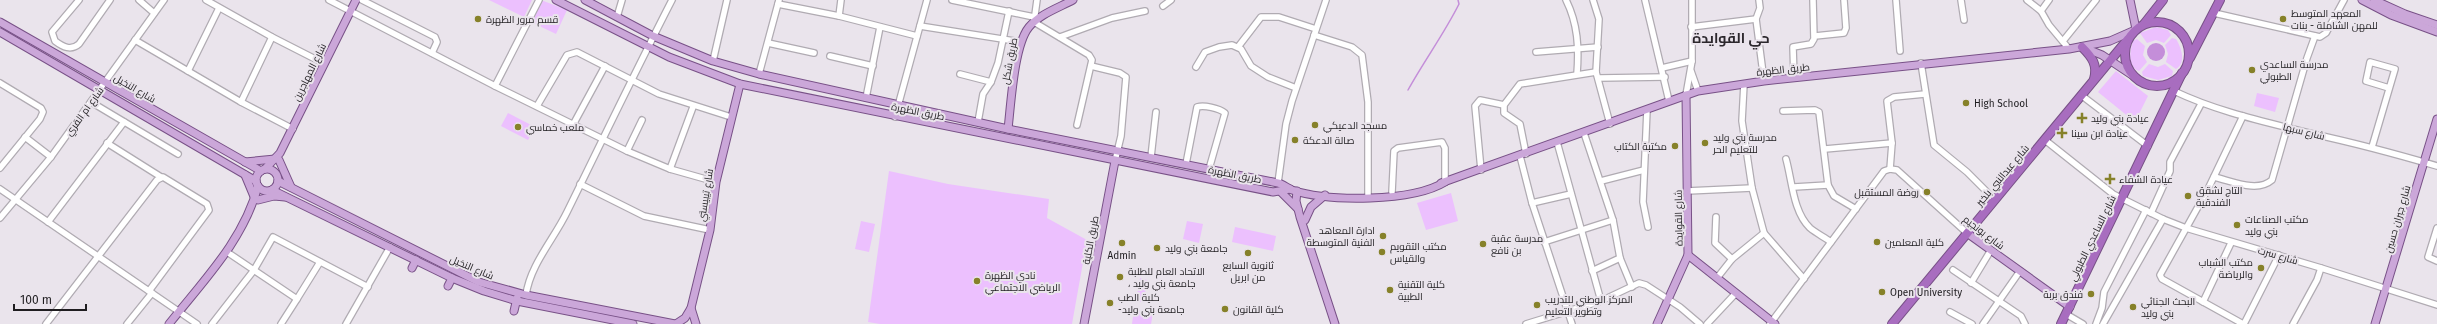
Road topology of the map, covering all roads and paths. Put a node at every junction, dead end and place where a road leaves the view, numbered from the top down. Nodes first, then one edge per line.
1 (78, 0) edge
2 (110, 0) edge
3 (139, 0) edge
4 (164, 0) edge
5 (206, 0) edge
6 (329, 0) edge
7 (356, 0) edge
8 (362, 0) edge
9 (539, 0) edge
10 (556, 0) edge
11 (585, 0) edge
12 (622, 0) edge
13 (672, 0) edge
14 (727, 0) edge
15 (841, 0) edge
16 (927, 0) edge
17 (952, 0) edge
18 (1037, 0) edge
19 (1073, 0) edge
20 (1171, 0) edge
21 (1326, 0) edge
22 (1566, 0) edge
23 (1593, 0) edge
24 (1645, 0) edge
25 (1692, 0) edge
26 (1759, 0) edge
27 (1813, 0) edge
28 (1844, 0) edge
29 (1896, 0) edge
30 (1961, 0) edge
31 (2027, 0) edge
32 (2049, 0) edge
33 (2096, 0) edge
34 (2130, 0) edge
35 (2163, 0) edge
36 (2220, 0) edge
37 (2344, 0) edge
38 (2362, 0) edge
39 (2374, 0) edge
40 (779, 2) edge
41 (978, 2) edge
42 (1163, 6) dead end
43 (219, 8) junction
44 (350, 11) junction
45 (1009, 11) junction
46 (2041, 11) junction
47 (1145, 12) dead end
48 (154, 13) junction
49 (2214, 13) junction
50 (839, 16) junction
51 (617, 17) junction
52 (1756, 19) junction
53 (1034, 20) junction
54 (1964, 20) dead end
55 (0, 22) edge
56 (2144, 24) junction
57 (2437, 25) edge
58 (920, 26) junction
59 (880, 27) junction
60 (1691, 27) junction
61 (2135, 30) junction
62 (0, 32) edge
63 (1315, 32) junction
64 (2437, 32) edge
65 (654, 36) junction
66 (917, 36) junction
67 (1815, 36) junction
68 (2315, 36) junction
69 (272, 37) junction
70 (1060, 38) junction
71 (1002, 39) junction
72 (2128, 39) junction
73 (135, 40) junction
74 (2063, 41) junction
75 (1021, 42) junction
76 (768, 43) junction
77 (647, 47) junction
78 (1238, 47) junction
79 (1598, 47) junction
80 (2082, 47) junction
81 (1578, 48) junction
82 (2069, 49) junction
83 (1900, 51) dead end
84 (814, 52) dead end
85 (1536, 52) dead end
86 (432, 53) junction
87 (830, 56) dead end
88 (2111, 60) junction
89 (713, 61) junction
90 (1692, 61) junction
91 (323, 63) junction
92 (1921, 63) junction
93 (2187, 64) junction
94 (605, 66) junction
95 (873, 66) junction
96 (1091, 66) junction
97 (1196, 66) dead end
98 (1662, 68) junction
99 (188, 71) junction
100 (1691, 71) junction
101 (2182, 73) junction
102 (759, 74) junction
103 (960, 74) dead end
104 (1577, 74) junction
105 (1598, 75) junction
106 (1665, 77) junction
107 (2135, 77) junction
108 (1794, 78) junction
109 (631, 80) junction
110 (2094, 80) junction
111 (1764, 81) junction
112 (105, 82) junction
113 (991, 82) junction
114 (740, 84) junction
115 (1744, 84) junction
116 (1, 85) edge
117 (494, 86) junction
118 (1296, 88) junction
119 (2389, 88) junction
120 (100, 90) junction
121 (1698, 91) junction
122 (2174, 91) junction
123 (1925, 94) junction
124 (2082, 94) junction
125 (1686, 95) junction
126 (866, 98) junction
127 (1669, 101) junction
128 (92, 102) junction
129 (241, 102) junction
130 (2201, 104) junction
131 (898, 105) junction
132 (1504, 105) junction
133 (537, 106) junction
134 (693, 107) junction
135 (1646, 110) junction
136 (1783, 111) dead end
137 (1156, 112) dead end
138 (2243, 116) junction
139 (731, 117) junction
140 (895, 117) junction
141 (2437, 119) edge
142 (642, 120) dead end
143 (124, 122) junction
144 (978, 122) junction
145 (574, 123) junction
146 (1610, 124) junction
147 (1076, 126) dead end
148 (1008, 128) junction
149 (2288, 128) junction
150 (292, 129) junction
151 (1584, 133) junction
152 (25, 137) junction
153 (602, 138) junction
154 (2045, 140) junction
155 (1557, 142) junction
156 (108, 143) junction
157 (1892, 143) junction
158 (2148, 146) junction
159 (2372, 148) junction
160 (1825, 149) junction
161 (1118, 150) junction
162 (627, 151) junction
163 (178, 154) dead end
164 (1523, 155) junction
165 (51, 157) junction
166 (278, 157) junction
167 (1151, 157) junction
168 (1786, 159) dead end
169 (1116, 161) junction
170 (244, 162) junction
171 (2424, 162) junction
172 (1186, 164) junction
173 (2437, 166) edge
174 (0, 168) edge
175 (670, 169) junction
176 (1209, 169) junction
177 (1890, 169) junction
178 (263, 170) junction
179 (1481, 170) junction
180 (1644, 170) junction
181 (244, 173) junction
182 (161, 177) junction
183 (2214, 177) junction
184 (277, 178) junction
185 (1601, 181) junction
186 (716, 182) junction
187 (1445, 182) junction
188 (257, 183) junction
189 (1278, 183) junction
190 (580, 184) junction
191 (1828, 185) junction
192 (1794, 187) junction
193 (291, 188) junction
194 (1752, 188) junction
195 (0, 189) edge
196 (269, 190) junction
197 (1294, 190) junction
198 (1687, 191) junction
199 (1280, 192) junction
200 (1392, 192) junction
201 (1571, 194) junction
202 (1324, 195) junction
203 (1371, 197) junction
204 (291, 198) junction
205 (2122, 199) junction
206 (15, 200) junction
207 (257, 200) junction
208 (1995, 200) junction
209 (1532, 203) junction
210 (1298, 209) junction
211 (1856, 209) junction
212 (2149, 212) junction
213 (1716, 217) dead end
214 (0, 218) edge
215 (2163, 219) junction
216 (1305, 220) junction
217 (1613, 220) junction
218 (48, 222) junction
219 (1648, 227) dead end
220 (2186, 228) junction
221 (2437, 228) edge
222 (710, 230) junction
223 (1306, 230) junction
224 (1581, 232) junction
225 (1764, 233) junction
226 (1967, 233) junction
227 (1544, 242) junction
228 (1831, 242) junction
229 (2231, 243) junction
230 (390, 247) junction
231 (1991, 250) junction
232 (226, 252) junction
233 (1688, 255) junction
234 (2279, 255) junction
235 (99, 256) junction
236 (1620, 258) junction
237 (1732, 259) junction
238 (416, 260) junction
239 (2437, 261) edge
240 (320, 262) junction
241 (412, 268) dead end
242 (2321, 268) junction
243 (254, 270) junction
244 (1952, 270) dead end
245 (1592, 271) junction
246 (2020, 271) junction
247 (452, 278) junction
248 (1717, 278) junction
249 (1804, 279) junction
250 (1971, 283) junction
251 (448, 286) dead end
252 (368, 287) junction
253 (1632, 287) junction
254 (2388, 288) junction
255 (151, 292) junction
256 (1736, 293) junction
257 (520, 297) junction
258 (297, 299) junction
259 (1670, 300) junction
260 (1601, 301) junction
261 (1998, 301) junction
262 (2203, 302) junction
263 (2437, 306) edge
264 (692, 308) junction
265 (179, 311) junction
266 (514, 311) dead end
267 (2068, 311) junction
268 (1569, 312) junction
269 (1950, 312) dead end
270 (644, 321) edge
271 (1533, 323) edge
272 (1772, 323) edge
273 (46, 324) edge
274 (127, 324) edge
275 (169, 324) edge
276 (197, 324) edge
277 (212, 324) edge
278 (281, 324) edge
279 (346, 324) edge
280 (633, 324) edge
281 (676, 324) edge
282 (696, 324) edge
283 (1084, 324) edge
284 (1335, 324) edge
285 (1526, 324) edge
286 (1572, 324) edge
287 (1657, 324) edge
288 (1700, 324) edge
289 (1707, 324) edge
290 (1892, 324) edge
291 (1972, 324) edge
292 (1982, 324) edge
293 (2025, 324) edge
294 (2061, 324) edge
295 (2084, 324) edge
296 (2096, 324) edge
297 (2103, 324) edge
298 (2244, 324) edge
299 (2293, 324) edge
300 (2375, 324) edge

1 - 2 street
3 - 48 street
4 - 48 street, شارع ام القري
5 - 43 street
6 - 44 street
7 - 44 main road, شارع المهاجرين
8 - 86 street
9 - 117 street
10 - 77 main road, طريق الظهرة
11 - 51 main road, طريق الظهرة
12 - 51 street
13 - 65 street
14 - 89 street
15 - 50 street
16 - 58 street
17 - 41 street
18 - 53 street
19 - 53 main road, طريق شكل
20 - 42 street
21 - 63 street
22 - 81 street
23 - 79 street
24 - 98 street
25 - 60 street
26 - 52 street
27 - 67 street
28 - 67 street
29 - 83 street
30 - 54 street
31 - 46 street
32 - 46 street
33 - 74 street
34 - 61 main road
35 - 56 highway
36 - 49 highway
37 - 68 street
38 - 64 main road
39 - 57 main road
40 - 50 street
40 - 76 street
41 - 45 street
43 - 69 street
43 - 99 street
44 - 86 street
44 - 91 main road, شارع المهاجرين
45 - 53 street
45 - 71 street
46 - 74 street
47 - 70 street
48 - 73 street, شارع ام القري
49 - 68 street
49 - 93 highway
50 - 59 street
51 - 65 main road, طريق الظهرة
52 - 60 street
52 - 111 street
53 - 70 street
53 - 75 main road, طريق شكل
55 - 112 main road, شارع النخيل
56 - 61 highway
56 - 93 highway
58 - 66 street
58 - 71 street
59 - 66 street
59 - 95 street
60 - 90 street
61 - 72 highway
61 - 80 main road, طريق الظهرة
62 - 120 main road, شارع النخيل
63 - 78 street
63 - 118 street
63 - 203 street
65 - 77 street
65 - 89 main road, طريق الظهرة
66 - 131 street
67 - 108 street
68 - 149 street
69 - 91 street
69 - 129 street
70 - 96 street
71 - 75 street
71 - 113 street
72 - 88 highway, شارع عبدالنبي بلخير
72 - 107 highway
73 - 99 street
73 - 112 street, شارع ام القري
74 - 82 street
75 - 148 main road, طريق شكل
76 - 84 street
76 - 102 street
77 - 109 street
77 - 114 main road, طريق الظهرة
78 - 97 street
78 - 118 street
79 - 81 street
79 - 105 street
80 - 82 main road, طريق الظهرة
80 - 88 main road
80 - 110 highway
81 - 85 street
81 - 104 street
82 - 92 main road, طريق الظهرة
86 - 117 street
87 - 95 street
88 - 107 main road
88 - 110 highway, شارع عبدالنبي بلخير
89 - 102 main road, طريق الظهرة
90 - 98 street
90 - 100 street
91 - 150 main road, شارع المهاجرين
92 - 108 main road, طريق الظهرة
92 - 123 street
93 - 101 highway
94 - 109 street
94 - 133 street
94 - 145 street
95 - 126 street
96 - 147 street
96 - 161 street
98 - 106 street
99 - 129 street
100 - 121 street
100 - 125 street
101 - 107 highway
101 - 122 highway, شارع الساعدي الطبولي
102 - 126 main road, طريق الظهرة
103 - 113 street
104 - 105 street
104 - 132 street
105 - 106 street
105 - 146 street
106 - 127 street
108 - 111 main road, طريق الظهرة
109 - 134 street
109 - 153 street
110 - 124 highway, شارع عبدالنبي بلخير
111 - 115 main road, طريق الظهرة
112 - 120 street, شارع ام القري
112 - 170 main road, شارع النخيل
113 - 144 street
114 - 139 main road, شارع تيبيستي
114 - 140 main road, طريق الظهرة
115 - 121 main road, طريق الظهرة
115 - 194 street
116 - 152 street
117 - 133 street
118 - 189 street
119 - 119 street
119 - 159 street
120 - 128 street, شارع ام القري
120 - 181 main road, شارع النخيل
121 - 125 main road, طريق الظهرة
122 - 130 street, شارع سبها
122 - 158 highway, شارع الساعدي الطبولي
123 - 157 street
123 - 208 street
124 - 154 highway, شارع عبدالنبي بلخير
124 - 158 street
125 - 127 main road, طريق الظهرة
125 - 198 main road, شارع القوايدة
126 - 131 main road, طريق الظهرة
127 - 135 main road, طريق الظهرة
128 - 143 street
128 - 165 street, شارع ام القري
129 - 150 street
130 - 138 street, شارع سبها
130 - 212 street
131 - 140 street
131 - 144 main road, طريق الظهرة
132 - 164 street
132 - 179 street
133 - 145 street
134 - 139 street
134 - 175 street
135 - 146 main road, طريق الظهرة
135 - 180 street
136 - 160 street
137 - 167 street
138 - 149 street, شارع سبها
138 - 183 street
139 - 186 main road, شارع تيبيستي
140 - 169 main road, طريق الظهرة
141 - 171 main road, شارع جبران حسين
142 - 162 street
143 - 156 street
143 - 163 street
144 - 148 main road, طريق الظهرة
145 - 153 street
146 - 151 main road, طريق الظهرة
148 - 161 main road, طريق الظهرة
149 - 159 street, شارع سبها
149 - 183 street
150 - 166 main road, شارع المهاجرين
151 - 155 main road, طريق الظهرة
151 - 185 street
152 - 165 street
152 - 174 street
153 - 162 street
153 - 190 street
154 - 205 street, شارع سرت
154 - 208 highway, شارع عبدالنبي بلخير
155 - 164 main road, طريق الظهرة
155 - 201 street
156 - 182 street
156 - 218 street
157 - 160 street
157 - 177 street
158 - 205 highway, شارع الساعدي الطبولي
159 - 171 street, شارع سبها
160 - 191 street
161 - 167 main road, طريق الظهرة
161 - 169 street
162 - 175 street
164 - 179 main road, طريق الظهرة
164 - 209 street
165 - 206 street, شارع ام القري
166 - 170 main road
166 - 178 main road, شارع المهاجرين
166 - 184 main road, شارع المهاجرين
166 - 193 main road
167 - 172 main road, طريق الظهرة
168 - 192 street
169 - 199 main road, طريق الظهرة
169 - 283 main road, طريق الكلية
170 - 178 main road, شارع النخيل
171 - 173 street, شارع سبها
171 - 254 main road, شارع جبران حسين
172 - 176 main road, طريق الظهرة
172 - 176 street
175 - 186 street
176 - 189 main road, طريق الظهرة
177 - 211 street
177 - 226 street, شارع بونجيم
178 - 184 main road, شارع النخيل
178 - 188 main road, شارع المهاجرين
179 - 187 main road, طريق الظهرة
180 - 185 street
180 - 219 street
181 - 188 main road, شارع النخيل
181 - 207 main road
182 - 235 street
182 - 255 street
183 - 220 street
184 - 193 main road, شارع النخيل
184 - 196 main road
185 - 217 street
186 - 222 main road, شارع تيبيستي
187 - 200 main road, طريق الظهرة
187 - 200 street
187 - 203 main road, طريق الظهرة
188 - 196 main road, شارع النخيل
188 - 207 main road
189 - 197 main road, طريق الظهرة
190 - 222 street
190 - 257 street
191 - 192 street
191 - 211 street
192 - 228 street
193 - 257 main road, شارع النخيل
194 - 198 street
194 - 225 street
195 - 206 street
196 - 204 main road, شارع النخيل
196 - 207 main road
197 - 199 main road, طريق الظهرة
197 - 202 main road, طريق الظهرة
197 - 210 main road
197 - 216 main road
198 - 233 main road, شارع القوايدة
199 - 210 main road
200 - 203 main road, طريق الظهرة
201 - 209 street
201 - 224 street
202 - 203 main road, طريق الظهرة
202 - 216 main road
204 - 207 main road
204 - 230 main road, شارع النخيل
205 - 212 street, شارع سرت
205 - 267 highway, شارع الساعدي الطبولي
206 - 214 street, شارع ام القري
206 - 218 street
207 - 232 main road
208 - 226 highway, شارع عبدالنبي بلخير
209 - 227 street
210 - 223 main road
211 - 228 street
212 - 215 street, شارع سرت
212 - 296 street
213 - 237 street
215 - 220 street, شارع سرت
215 - 297 street
216 - 223 main road
217 - 224 street
217 - 236 street
218 - 235 street
220 - 229 street, شارع سرت
220 - 262 street
221 - 239 street
222 - 264 main road, شارع تيبيستي
223 - 284 main road
224 - 227 street
224 - 245 street
225 - 237 street
225 - 249 street
226 - 231 main road, شارع بونجيم
226 - 290 highway, شارع عبدالنبي بلخير
227 - 268 street
228 - 249 street
229 - 234 street, شارع سرت
229 - 262 street
230 - 238 main road, شارع النخيل
230 - 252 street
231 - 246 main road, شارع بونجيم
231 - 250 street
232 - 243 street
232 - 265 main road
233 - 248 main road, شارع القوايدة
233 - 259 main road
234 - 242 street, شارع سرت
234 - 298 street
235 - 255 street
235 - 273 street
236 - 245 street
236 - 253 street
237 - 248 street
238 - 241 main road
238 - 247 main road, شارع النخيل
240 - 243 street
240 - 252 street
240 - 258 street
242 - 254 street, شارع سرت
242 - 299 street
243 - 258 street
243 - 277 street
244 - 250 street
245 - 260 street
246 - 261 street
246 - 267 main road, شارع بونجيم
247 - 251 main road
247 - 257 main road, شارع النخيل
248 - 256 main road, شارع القوايدة
249 - 272 street
250 - 261 street
252 - 279 street
253 - 259 street
253 - 260 street
254 - 263 street, شارع سرت
254 - 300 main road, شارع جبران حسين
255 - 265 street
255 - 274 street
256 - 272 main road, شارع القوايدة
256 - 289 street
257 - 266 main road
257 - 270 main road, شارع النخيل
257 - 280 main road, شارع النخيل
258 - 278 street
259 - 287 main road
259 - 288 street
260 - 268 street
261 - 292 street
261 - 293 street
262 - 298 street
264 - 281 main road
264 - 282 main road
265 - 275 main road
265 - 276 street
267 - 294 highway, شارع الساعدي الطبولي
267 - 295 street
268 - 271 street
268 - 286 street
269 - 291 street
270 - 281 main road, شارع النخيل
271 - 285 street

